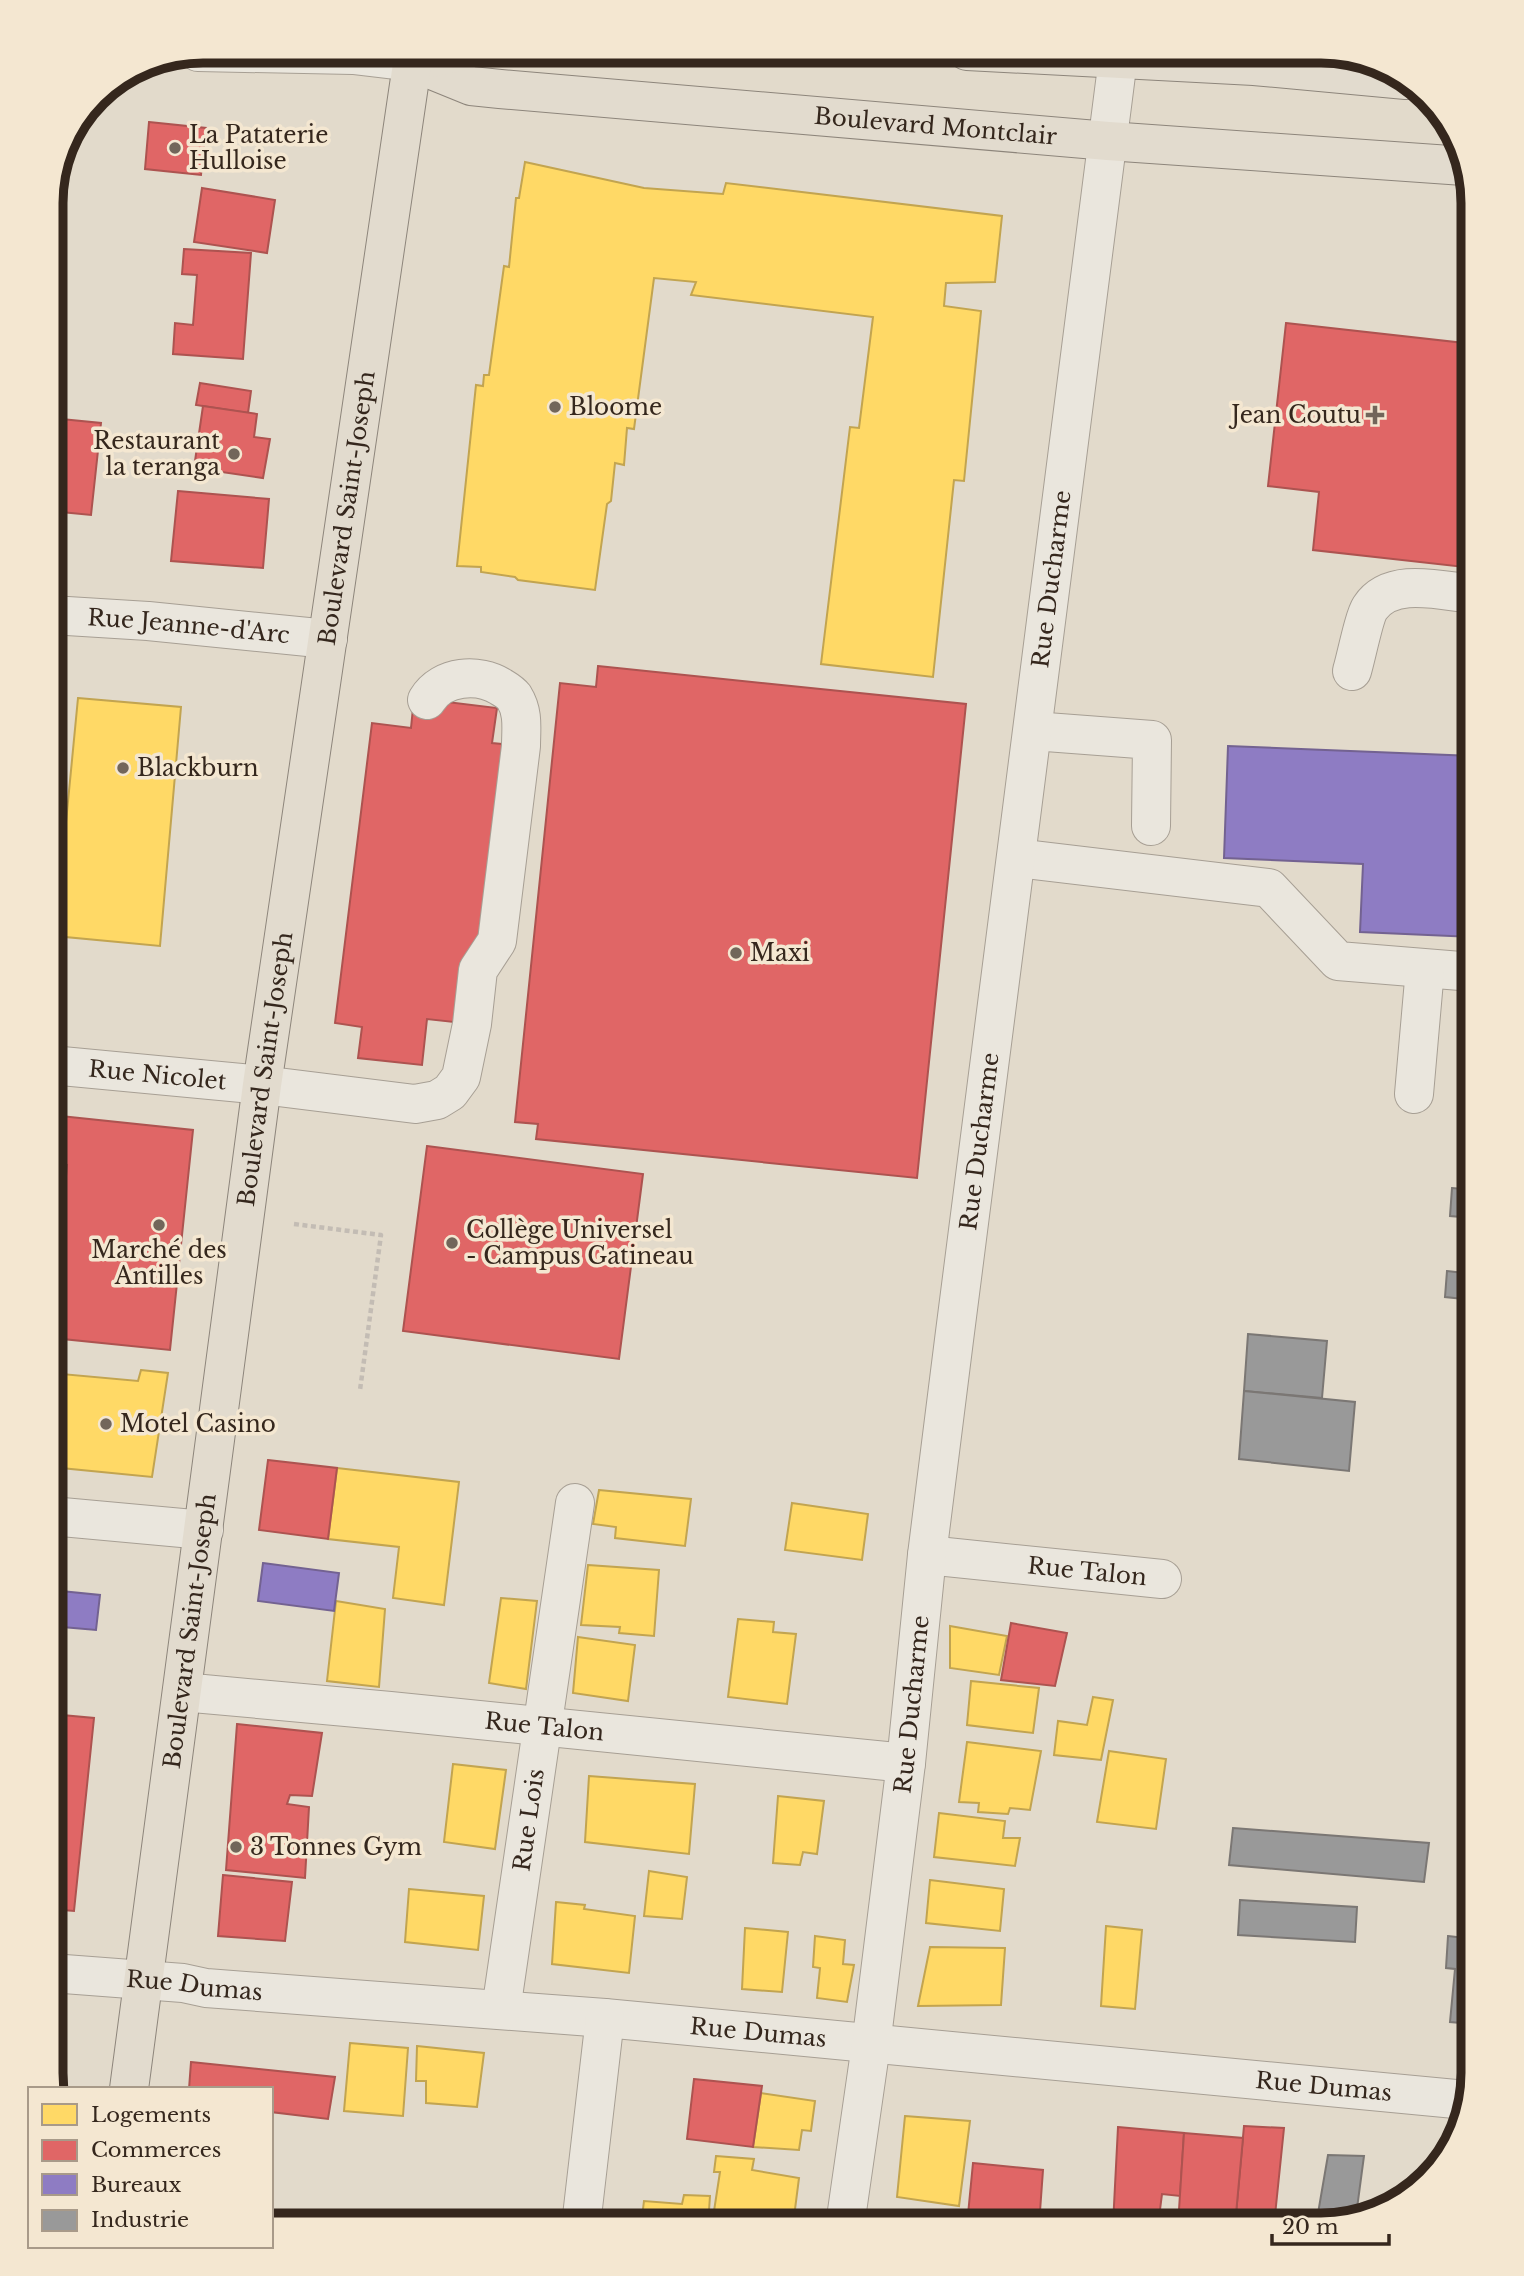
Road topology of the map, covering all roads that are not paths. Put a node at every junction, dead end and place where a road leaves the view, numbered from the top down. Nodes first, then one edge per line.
1 (412, 63) edge
2 (427, 63) edge
3 (1118, 63) edge
4 (1298, 63) edge
5 (1381, 76) edge
6 (1108, 141) junction
7 (1455, 165) edge
8 (1461, 593) edge
9 (63, 616) edge
10 (327, 639) junction
11 (1352, 671) dead end
12 (427, 700) dead end
13 (1033, 731) junction
14 (1151, 827) dead end
15 (1017, 858) junction
16 (1425, 969) junction
17 (1461, 971) edge
18 (63, 1066) edge
19 (262, 1085) junction
20 (1414, 1094) dead end
21 (575, 1503) dead end
22 (63, 1517) edge
23 (204, 1530) junction
24 (927, 1555) junction
25 (1162, 1579) dead end
26 (182, 1692) junction
27 (541, 1727) junction
28 (906, 1763) junction
29 (63, 1974) edge
30 (143, 1980) junction
31 (501, 2010) junction
32 (605, 2018) junction
33 (871, 2045) junction
34 (130, 2087) edge
35 (1458, 2099) edge
36 (582, 2213) edge
37 (847, 2213) edge

1 - 10 main road, Boulevard Saint-Joseph
2 - 6 main road, Boulevard Montclair
3 - 6 street, Rue Ducharme
4 - 5 main road
6 - 7 main road, Boulevard Montclair
6 - 13 street, Rue Ducharme
8 - 11 street
9 - 10 street, Rue Jeanne-d'Arc
10 - 19 main road, Boulevard Saint-Joseph
12 - 19 street, Rue Nicolet
13 - 14 street
13 - 15 street, Rue Ducharme
15 - 16 street
15 - 24 street, Rue Ducharme
16 - 17 street
16 - 20 street
18 - 19 street, Rue Nicolet
19 - 23 main road, Boulevard Saint-Joseph
21 - 27 street, Rue Lois
22 - 23 street
23 - 26 main road, Boulevard Saint-Joseph
24 - 25 street, Rue Talon
24 - 28 street, Rue Ducharme
26 - 27 street, Rue Talon
26 - 30 main road, Boulevard Saint-Joseph
27 - 28 street, Rue Talon
27 - 31 street, Rue Lois
28 - 33 street, Rue Ducharme
29 - 30 street, Rue Dumas
30 - 31 street, Rue Dumas
30 - 34 main road, Boulevard Saint-Joseph
31 - 32 street, Rue Dumas
32 - 33 street, Rue Dumas
32 - 36 street
33 - 35 street, Rue Dumas
33 - 37 street, Rue Ducharme

